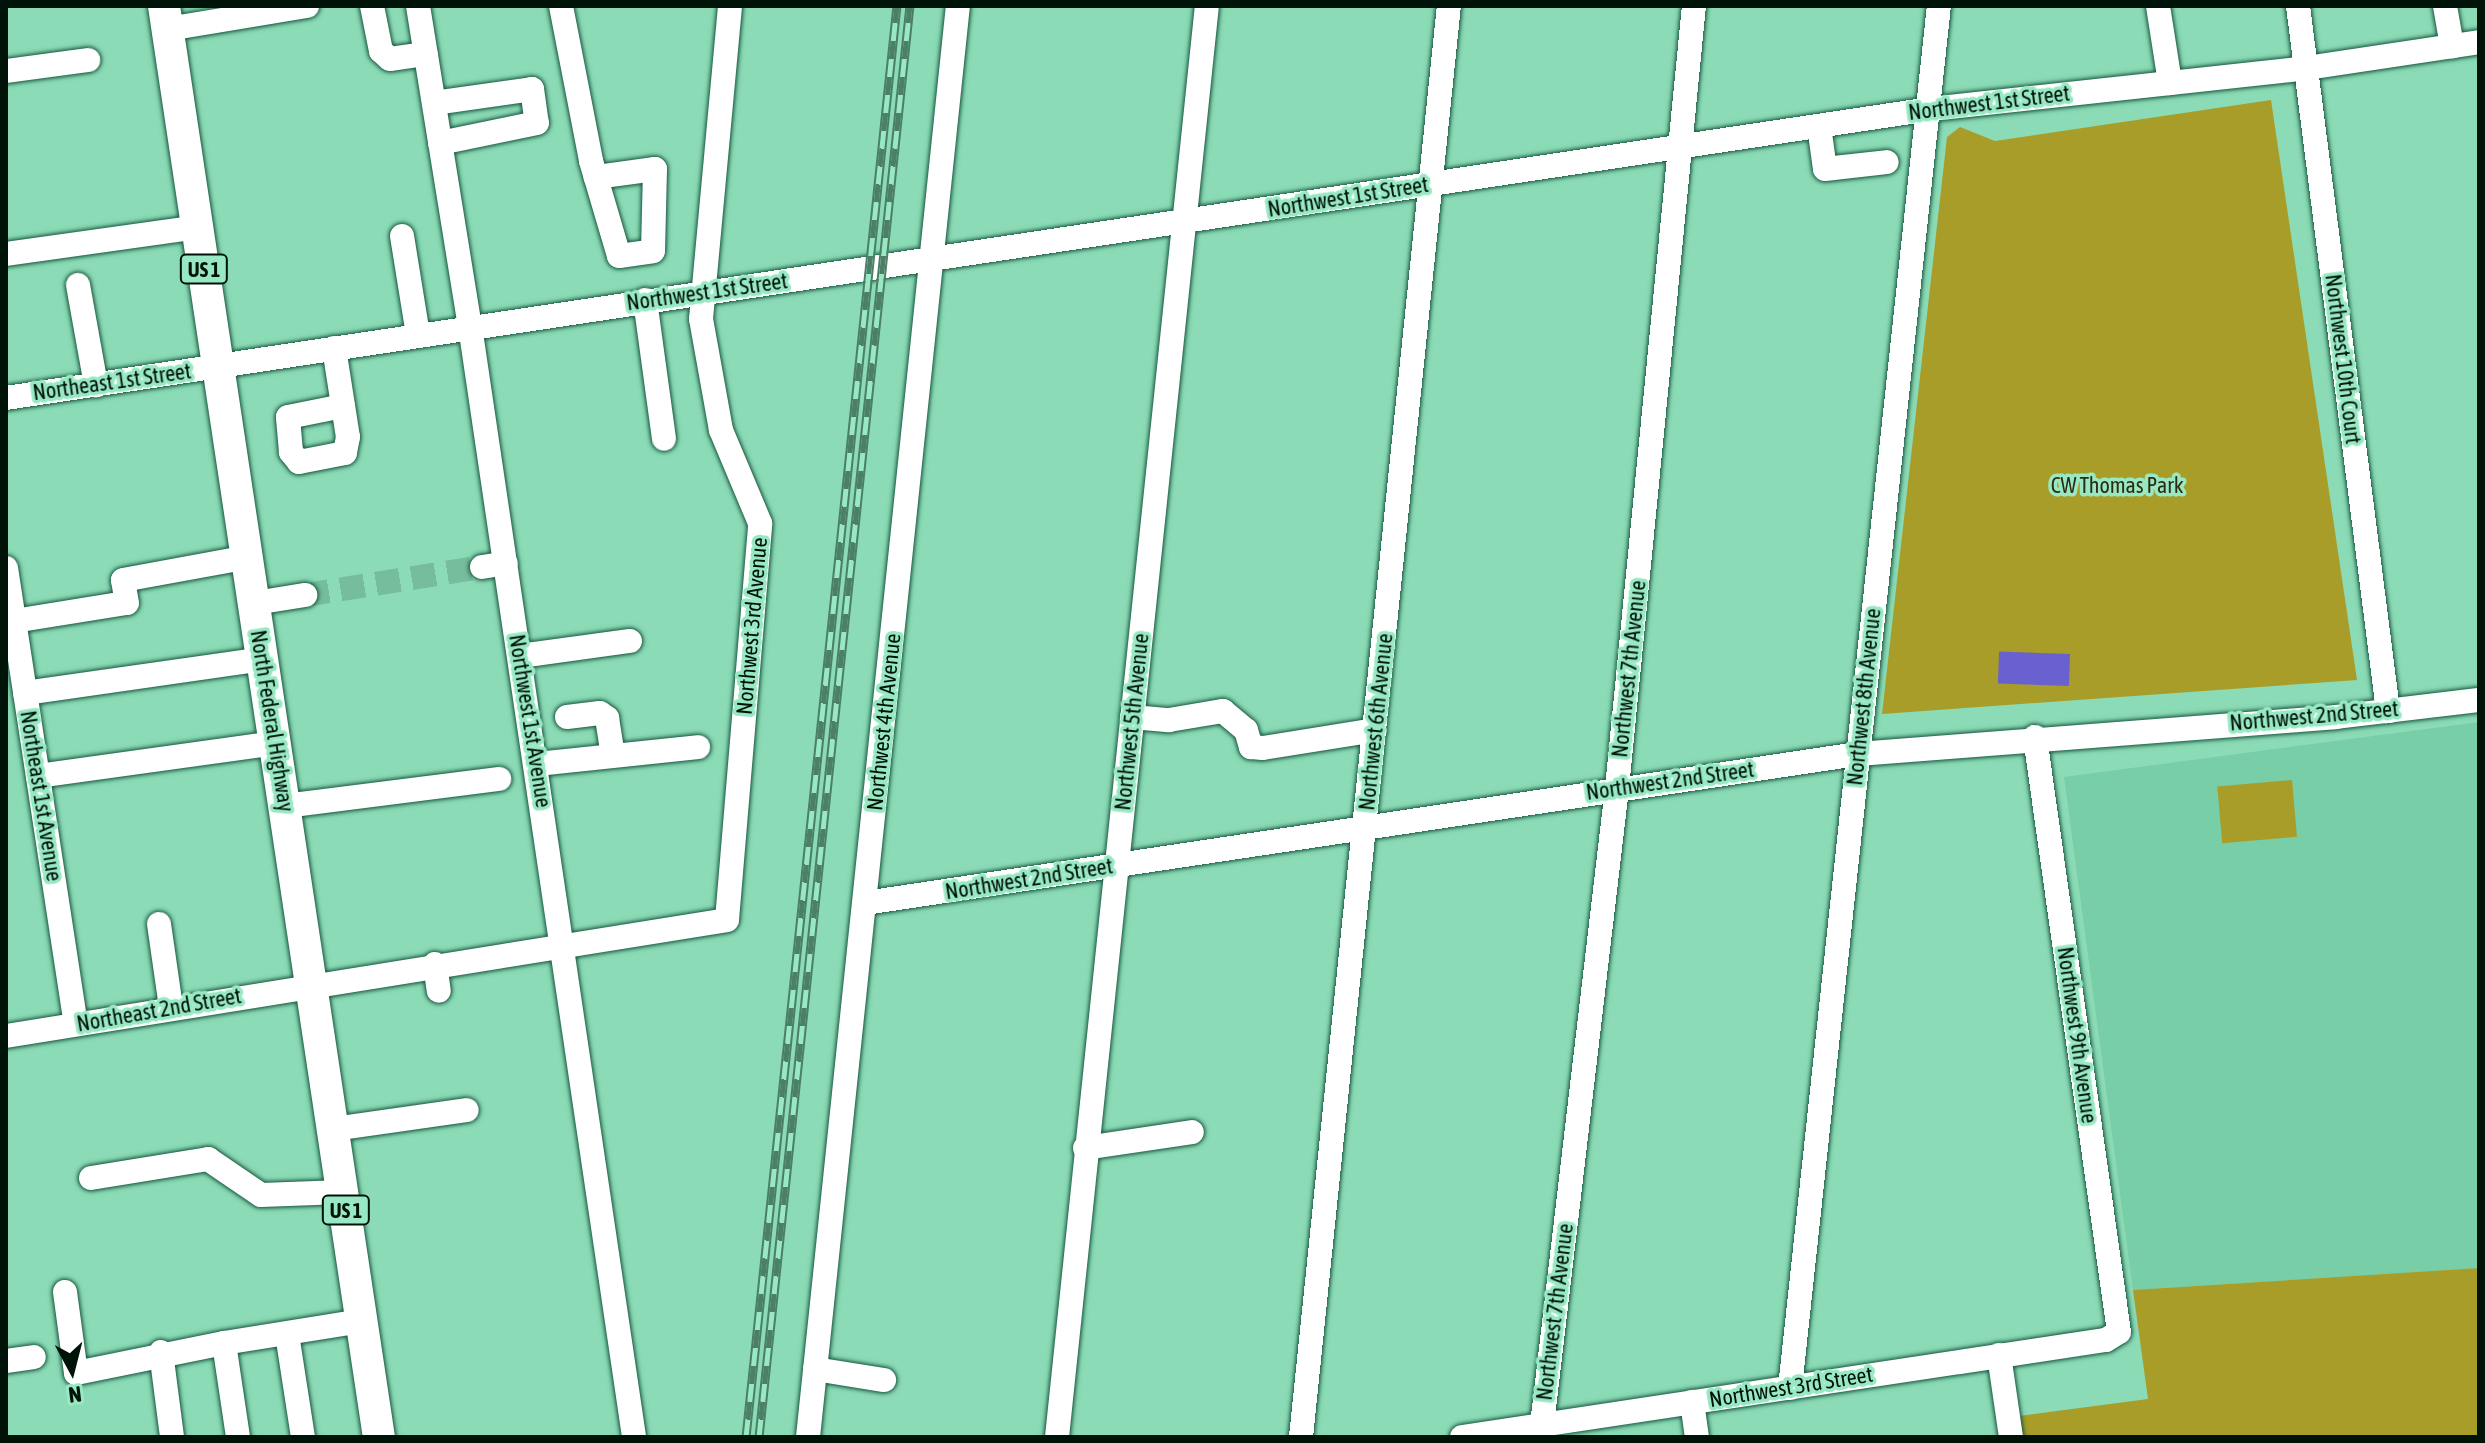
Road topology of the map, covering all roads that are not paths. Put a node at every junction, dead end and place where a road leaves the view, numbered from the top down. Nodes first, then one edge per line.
1 (307, 6) edge
2 (372, 6) edge
3 (418, 6) edge
4 (561, 6) edge
5 (730, 6) edge
6 (958, 6) edge
7 (1207, 6) edge
8 (1449, 6) edge
9 (1694, 6) edge
10 (1939, 6) edge
11 (2158, 6) edge
12 (2298, 6) edge
13 (2445, 6) edge
14 (166, 17) edge
15 (2479, 42) edge
16 (2452, 46) junction
17 (426, 54) junction
18 (88, 60) dead end
19 (2306, 68) junction
20 (6, 71) edge
21 (2170, 83) junction
22 (434, 103) junction
23 (1931, 109) junction
24 (1819, 126) junction
25 (440, 143) junction
26 (1679, 147) junction
27 (1887, 162) dead end
28 (596, 177) dead end
29 (1430, 184) junction
30 (1185, 222) junction
31 (198, 227) junction
32 (402, 236) dead end
33 (6, 254) edge
34 (932, 262) junction
35 (78, 285) dead end
36 (701, 291) junction
37 (645, 300) junction
38 (470, 326) junction
39 (418, 335) junction
40 (334, 348) junction
41 (218, 367) junction
42 (96, 385) junction
43 (6, 398) edge
44 (343, 406) dead end
45 (664, 439) dead end
46 (248, 557) junction
47 (6, 568) edge
48 (305, 595) tunnel mouth
49 (255, 603) junction
50 (14, 621) junction
51 (630, 641) dead end
52 (520, 656) junction
53 (263, 659) junction
54 (25, 693) junction
55 (2479, 700) edge
56 (2388, 711) junction
57 (567, 717) dead end
58 (1132, 717) junction
59 (1375, 730) junction
60 (2035, 737) junction
61 (275, 743) junction
62 (698, 747) dead end
63 (1857, 754) junction
64 (613, 756) junction
65 (537, 764) junction
66 (38, 776) junction
67 (499, 779) dead end
68 (1617, 788) junction
69 (285, 806) junction
70 (1366, 824) junction
71 (1116, 866) junction
72 (865, 903) junction
73 (159, 924) dead end
74 (564, 944) junction
75 (435, 964) junction
76 (312, 984) junction
77 (439, 991) dead end
78 (171, 1007) junction
79 (76, 1024) junction
80 (6, 1036) edge
81 (467, 1110) dead end
82 (334, 1129) junction
83 (1192, 1132) dead end
84 (1085, 1148) junction
85 (91, 1178) dead end
86 (343, 1192) junction
87 (65, 1292) dead end
88 (362, 1321) junction
89 (2119, 1332) joint
90 (287, 1334) junction
91 (224, 1343) junction
92 (161, 1352) junction
93 (1999, 1355) junction
94 (34, 1357) dead end
95 (6, 1361) edge
96 (815, 1369) junction
97 (884, 1380) dead end
98 (1790, 1388) junction
99 (1692, 1402) junction
100 (1542, 1425) junction
101 (172, 1437) edge
102 (238, 1437) edge
103 (303, 1437) edge
104 (379, 1437) edge
105 (634, 1437) edge
106 (808, 1437) edge
107 (1057, 1437) edge
108 (1301, 1437) edge
109 (1462, 1437) edge
110 (1697, 1437) edge
111 (2011, 1437) edge

1 - 14 street
2 - 17 street
3 - 17 street, Northwest 1st Avenue
4 - 28 street
5 - 36 street, Northwest 3rd Avenue
6 - 34 street, Northwest 4th Avenue
7 - 30 street, Northwest 5th Avenue
8 - 29 street, Northwest 6th Avenue
9 - 26 street, Northwest 7th Avenue
10 - 23 street, Northwest 8th Avenue
11 - 21 street
12 - 19 street, Northwest 10th Court
13 - 16 street
14 - 31 main road, North Federal Highway / US 1
15 - 16 street, Northwest 1st Street
16 - 19 street, Northwest 1st Street
17 - 22 street, Northwest 1st Avenue
18 - 20 street
19 - 21 street, Northwest 1st Street
19 - 56 street, Northwest 10th Court
21 - 23 street, Northwest 1st Street
22 - 25 street, Northwest 1st Avenue
22 - 25 street
23 - 24 street, Northwest 1st Street
23 - 63 street, Northwest 8th Avenue
24 - 26 street, Northwest 1st Street
24 - 27 street
25 - 38 street, Northwest 1st Avenue
26 - 29 street, Northwest 1st Street
26 - 68 street, Northwest 7th Avenue
29 - 30 street, Northwest 1st Street
29 - 59 street, Northwest 6th Avenue
30 - 34 street, Northwest 1st Street
30 - 58 street, Northwest 5th Avenue
31 - 33 street
31 - 41 main road, North Federal Highway / US 1
32 - 39 street
34 - 36 street, Northwest 1st Street
34 - 72 street, Northwest 4th Avenue
35 - 42 street
36 - 37 street, Northwest 1st Street
36 - 74 street, Northwest 3rd Avenue
37 - 38 street, Northwest 1st Street
37 - 45 street
38 - 39 street, Northwest 1st Street
38 - 52 street, Northwest 1st Avenue
39 - 40 street, Northwest 1st Street
40 - 41 street, Northwest 1st Street
40 - 44 street
41 - 42 street, Northeast 1st Street
41 - 46 main road, North Federal Highway / US 1
42 - 43 street, Northeast 1st Street
46 - 49 main road, North Federal Highway / US 1
46 - 50 street
47 - 50 street, Northeast 1st Avenue
48 - 49 street
49 - 53 main road, North Federal Highway / US 1
50 - 54 street, Northeast 1st Avenue
51 - 52 street
52 - 65 street, Northwest 1st Avenue
53 - 54 street
53 - 61 main road, North Federal Highway / US 1
54 - 66 street, Northeast 1st Avenue
55 - 56 street, Northwest 2nd Street
56 - 60 street, Northwest 2nd Street
57 - 64 street
58 - 59 street
58 - 71 street, Northwest 5th Avenue
59 - 70 street, Northwest 6th Avenue
60 - 63 street, Northwest 2nd Street
60 - 89 street, Northwest 9th Avenue
61 - 66 street
61 - 69 main road, North Federal Highway / US 1
62 - 64 street
63 - 68 street, Northwest 2nd Street
63 - 98 street, Northwest 8th Avenue
64 - 65 street
65 - 74 street, Northwest 1st Avenue
66 - 79 street, Northeast 1st Avenue
67 - 69 street
68 - 70 street, Northwest 2nd Street
68 - 100 street, Northwest 7th Avenue
69 - 76 main road, North Federal Highway / US 1
70 - 71 street, Northwest 2nd Street
70 - 108 street, Northwest 6th Avenue
71 - 72 street, Northwest 2nd Street
71 - 84 street, Northwest 5th Avenue
72 - 96 street, Northwest 4th Avenue
73 - 78 street
74 - 75 street
74 - 105 street, Northwest 1st Avenue
75 - 76 street
75 - 77 street
76 - 78 street, Northeast 2nd Street
76 - 82 main road, North Federal Highway / US 1
78 - 79 street, Northeast 2nd Street
79 - 80 street, Northeast 2nd Street
81 - 82 street
82 - 86 main road, North Federal Highway / US 1
83 - 84 street
84 - 107 street, Northwest 5th Avenue
85 - 86 street
86 - 88 main road, North Federal Highway / US 1
87 - 92 street
88 - 90 street
88 - 104 main road, North Federal Highway / US 1
89 - 93 street, Northwest 3rd Street
90 - 91 street
90 - 103 street
91 - 92 street
91 - 102 street
92 - 101 street
93 - 98 street, Northwest 3rd Street
93 - 111 street
94 - 95 street
96 - 97 street
96 - 106 street, Northwest 4th Avenue
98 - 99 street, Northwest 3rd Street
99 - 100 street, Northwest 3rd Street
99 - 110 street
100 - 109 street, Northwest 3rd Street

